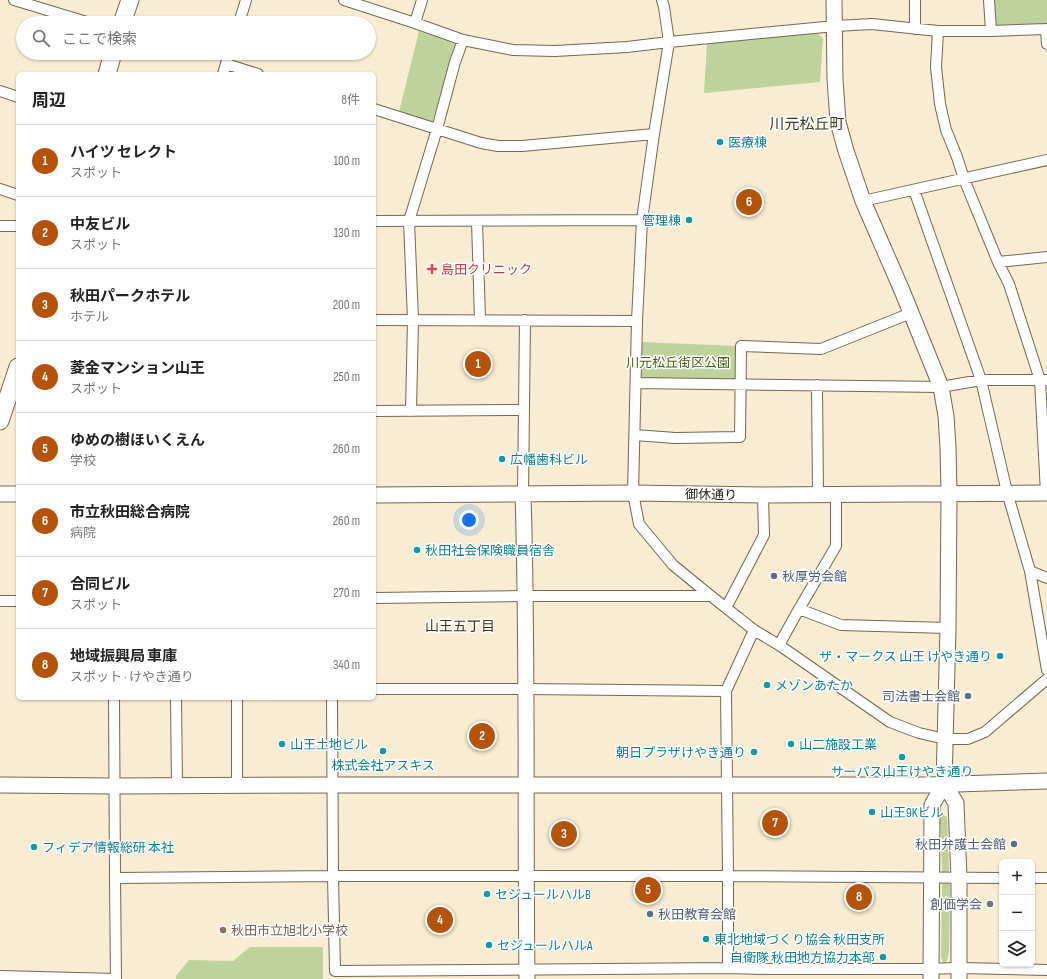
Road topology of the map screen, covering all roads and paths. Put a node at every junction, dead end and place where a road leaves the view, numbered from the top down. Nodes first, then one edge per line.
1 (14, 0) edge
2 (130, 0) edge
3 (246, 0) edge
4 (344, 0) edge
5 (422, 0) edge
6 (662, 0) edge
7 (834, 0) edge
8 (914, 0) edge
9 (989, 0) edge
10 (45, 5) edge
11 (72, 16) edge
12 (124, 16) edge
13 (241, 16) edge
14 (415, 23) junction
15 (835, 26) junction
16 (915, 29) junction
17 (1046, 29) edge
18 (938, 31) junction
19 (991, 31) junction
20 (463, 40) junction
21 (669, 42) junction
22 (1047, 44) edge
23 (111, 60) edge
24 (225, 69) edge
25 (108, 72) edge
26 (245, 72) edge
27 (0, 91) edge
28 (16, 96) edge
29 (376, 110) edge
30 (437, 129) junction
31 (654, 134) junction
32 (1047, 160) edge
33 (964, 179) junction
34 (0, 189) edge
35 (914, 190) junction
36 (16, 193) edge
37 (863, 201) junction
38 (642, 220) junction
39 (376, 221) edge
40 (477, 221) junction
41 (409, 222) junction
42 (0, 226) edge
43 (16, 226) edge
44 (1047, 257) edge
45 (998, 262) junction
46 (911, 313) junction
47 (376, 320) edge
48 (412, 320) junction
49 (480, 320) junction
50 (525, 320) junction
51 (637, 321) junction
52 (16, 373) edge
53 (981, 380) junction
54 (1043, 380) edge
55 (636, 384) junction
56 (740, 385) junction
57 (817, 385) junction
58 (941, 387) junction
59 (524, 410) junction
60 (412, 411) junction
61 (376, 412) edge
62 (1, 417) edge
63 (635, 434) junction
64 (1007, 492) junction
65 (633, 493) junction
66 (1047, 493) edge
67 (0, 494) edge
68 (16, 494) edge
69 (523, 494) junction
70 (949, 494) junction
71 (376, 495) edge
72 (764, 495) junction
73 (818, 495) junction
74 (836, 495) junction
75 (1030, 571) junction
76 (1047, 578) edge
77 (526, 596) junction
78 (711, 596) junction
79 (376, 598) edge
80 (0, 601) edge
81 (16, 601) edge
82 (726, 608) junction
83 (799, 609) junction
84 (948, 628) junction
85 (754, 630) junction
86 (779, 645) junction
87 (1047, 670) edge
88 (1047, 679) edge
89 (376, 689) edge
90 (526, 689) junction
91 (726, 691) junction
92 (114, 700) edge
93 (176, 700) edge
94 (237, 700) edge
95 (332, 700) edge
96 (945, 739) junction
97 (1047, 781) edge
98 (944, 784) junction
99 (333, 785) junction
100 (527, 785) junction
101 (727, 785) junction
102 (0, 786) edge
103 (114, 786) junction
104 (177, 786) junction
105 (237, 786) junction
106 (333, 876) junction
107 (526, 876) junction
108 (728, 876) junction
109 (932, 877) junction
110 (116, 878) junction
111 (959, 878) junction
112 (999, 878) edge
113 (1035, 878) edge
114 (1047, 878) edge
115 (728, 968) junction
116 (1047, 970) edge
117 (527, 974) edge
118 (931, 974) edge
119 (959, 974) edge
120 (391, 975) edge
121 (0, 976) edge
122 (116, 979) edge

1 - 10 street
2 - 12 main road
3 - 13 street
4 - 14 street
5 - 14 street
6 - 21 street
7 - 15 street
8 - 16 street
9 - 19 street
10 - 11 street
14 - 20 street
15 - 16 street
15 - 21 street
15 - 37 street
16 - 18 street
17 - 19 street
17 - 22 street
18 - 19 street
18 - 33 street
20 - 21 street
20 - 30 street
21 - 31 street
23 - 25 main road
24 - 26 street
27 - 28 street
29 - 30 street
30 - 31 street
30 - 41 street
31 - 38 street
32 - 33 street
33 - 35 street
33 - 45 street
34 - 36 street
35 - 37 street
35 - 53 street
37 - 46 street
38 - 40 street
38 - 51 street
39 - 41 street
40 - 41 street
40 - 49 street
41 - 48 street
42 - 43 street
44 - 45 street
45 - 54 street
46 - 56 street
46 - 58 street
47 - 48 street
48 - 49 street
48 - 60 street
49 - 50 street
50 - 51 street
50 - 59 street
51 - 55 street
52 - 62 main road
53 - 54 street
53 - 58 street
53 - 64 street
54 - 66 street
55 - 56 street
55 - 63 street
56 - 57 street
56 - 63 street
57 - 58 street
57 - 73 street
58 - 70 street
59 - 60 street
59 - 69 street
60 - 61 street
63 - 65 street
64 - 66 street, 御休通り
64 - 70 street, 御休通り
64 - 75 street
65 - 69 street, 御休通り
65 - 72 street, 御休通り
65 - 78 street
67 - 68 street
69 - 71 street, 御休通り
69 - 77 street
70 - 74 street, 御休通り
70 - 84 street
72 - 73 street, 御休通り
72 - 82 street
73 - 74 street, 御休通り
74 - 83 street
75 - 76 street
75 - 87 street
77 - 78 street
77 - 79 street
77 - 90 street
78 - 82 street
80 - 81 street
82 - 85 street
83 - 84 street
83 - 86 street
84 - 96 street
85 - 86 street
85 - 91 street
86 - 96 street
88 - 96 street
89 - 90 street
90 - 91 street
90 - 100 street
91 - 101 street
92 - 103 street
93 - 104 street
94 - 105 street
95 - 99 street
96 - 98 street
97 - 98 street
98 - 101 street
98 - 109 street
98 - 111 street
99 - 100 street
99 - 105 street
99 - 106 street
100 - 101 street
100 - 107 street
101 - 108 street
102 - 103 street
103 - 104 street
103 - 110 street
104 - 105 street
106 - 107 street
106 - 110 street
106 - 120 street
107 - 108 street
107 - 117 street
108 - 109 street
108 - 115 street
109 - 111 street
109 - 118 street
110 - 122 street
111 - 112 street
111 - 119 street
113 - 114 street
115 - 117 street
115 - 118 street
116 - 119 street
117 - 120 street
118 - 119 street
121 - 122 street

